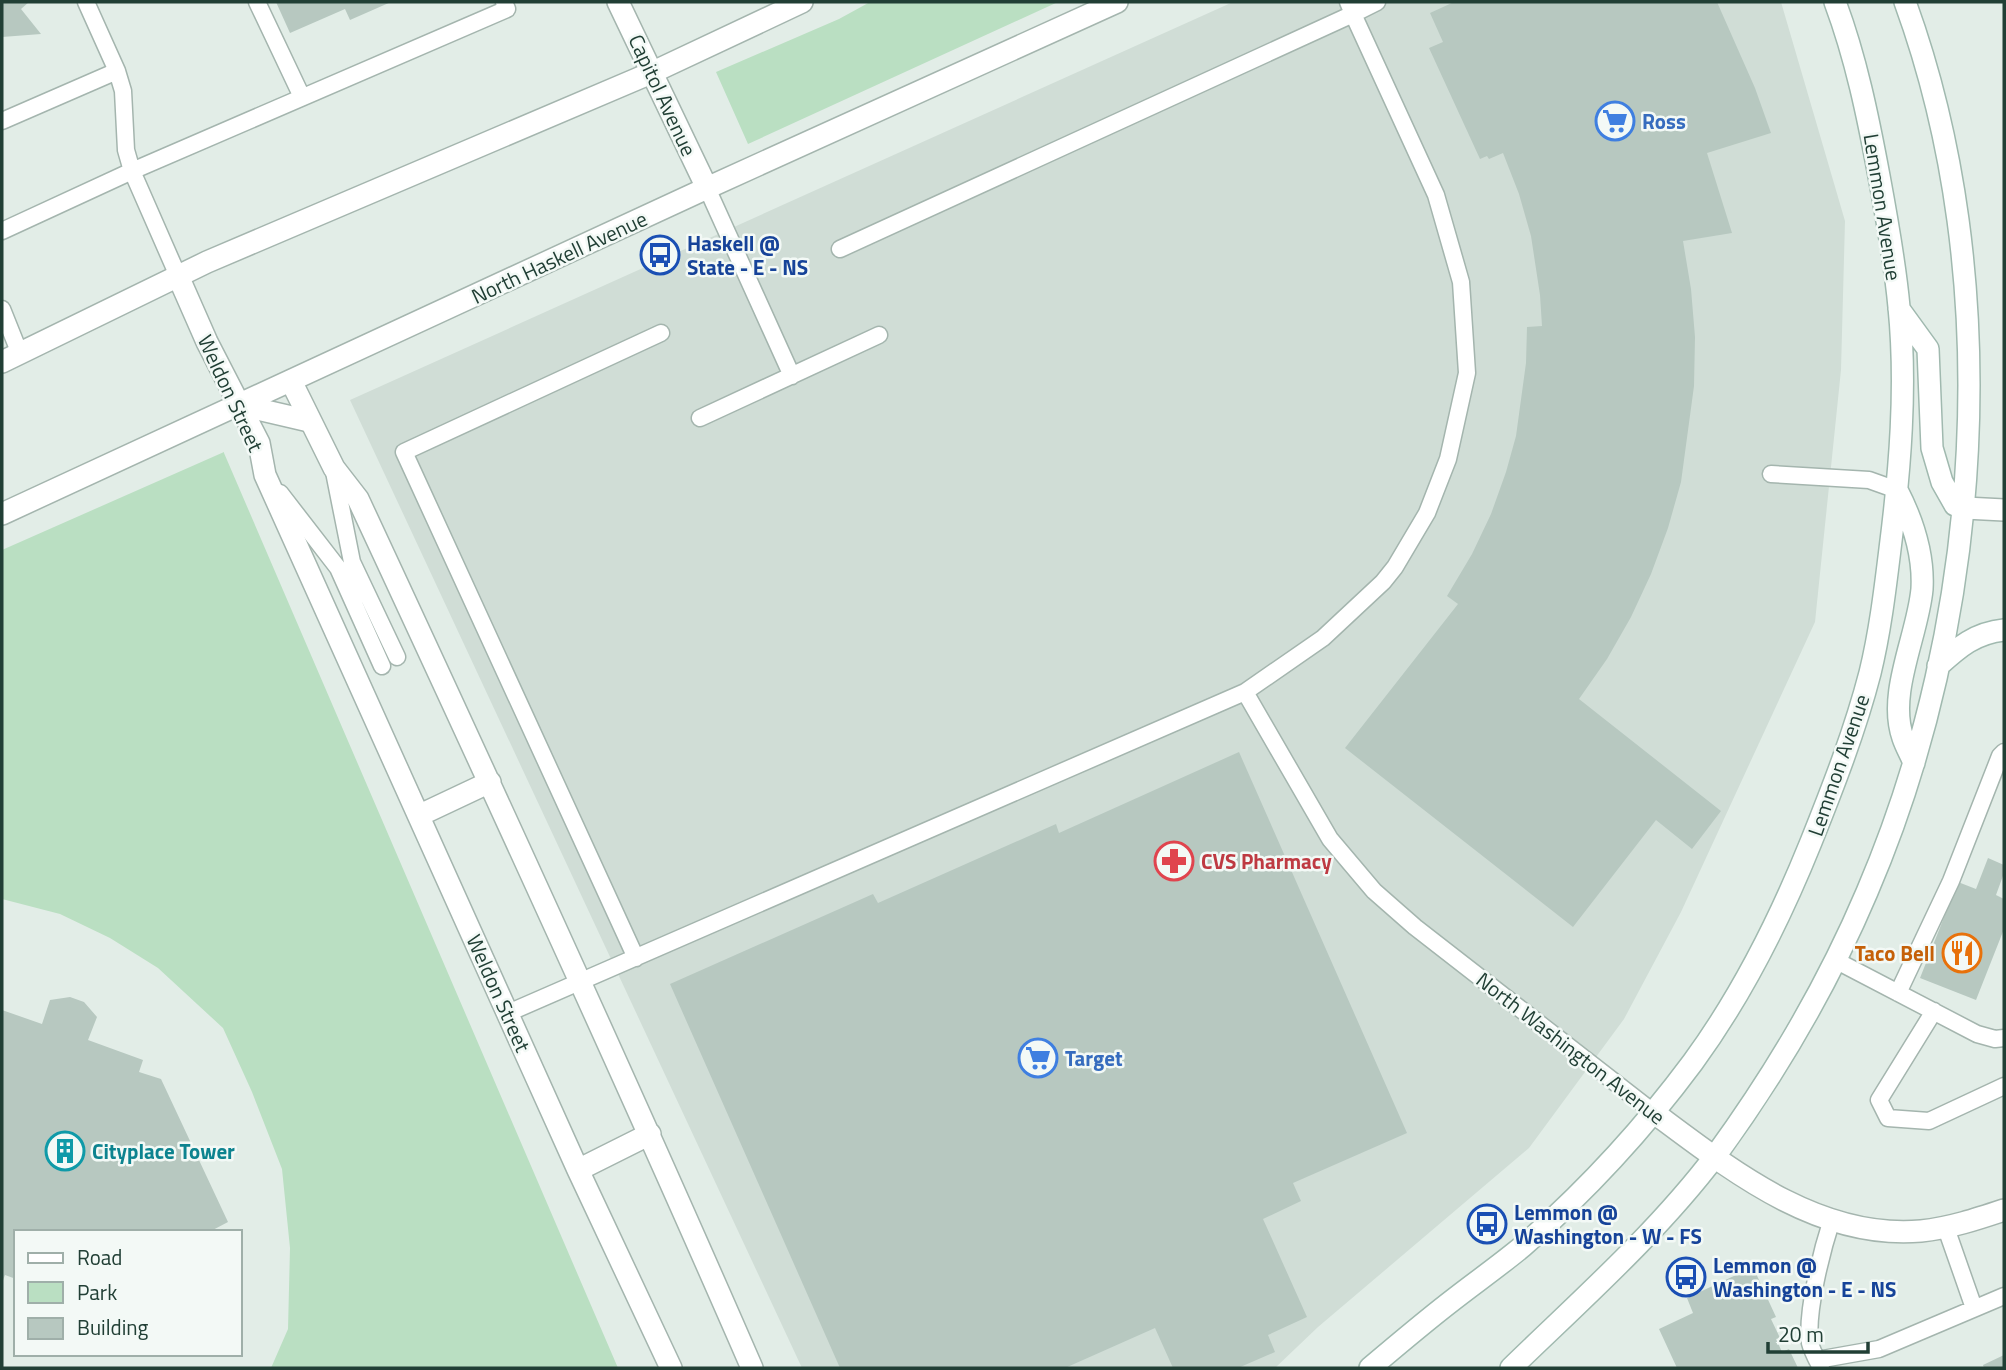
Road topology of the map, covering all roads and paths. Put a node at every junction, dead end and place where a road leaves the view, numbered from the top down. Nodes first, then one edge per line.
1 (86, 2) edge
2 (257, 2) edge
3 (503, 2) edge
4 (618, 2) edge
5 (802, 2) edge
6 (1117, 2) edge
7 (1377, 2) edge
8 (1835, 2) edge
9 (1905, 2) edge
10 (1351, 8) edge
11 (117, 71) junction
12 (651, 73) junction
13 (302, 97) junction
14 (2, 121) edge
15 (132, 171) junction
16 (707, 188) junction
17 (2, 231) edge
18 (840, 249) dead end
19 (177, 276) junction
20 (2, 309) edge
21 (1899, 309) junction
22 (661, 333) dead end
23 (879, 335) dead end
24 (11, 358) edge
25 (792, 376) junction
26 (291, 381) junction
27 (240, 405) junction
28 (700, 418) dead end
29 (309, 421) junction
30 (334, 468) junction
31 (1771, 474) dead end
32 (265, 475) junction
33 (1898, 489) junction
34 (1965, 509) junction
35 (2004, 510) edge
36 (2, 514) edge
37 (2004, 630) edge
38 (397, 657) dead end
39 (382, 666) dead end
40 (1938, 666) junction
41 (1245, 692) junction
42 (2004, 752) edge
43 (1914, 763) junction
44 (489, 782) junction
45 (420, 816) junction
46 (636, 958) junction
47 (1835, 960) junction
48 (580, 982) junction
49 (1898, 993) junction
50 (1934, 1011) junction
51 (508, 1013) junction
52 (2004, 1038) edge
53 (2004, 1086) edge
54 (1653, 1112) junction
55 (650, 1134) junction
56 (1714, 1157) junction
57 (579, 1170) junction
58 (2004, 1210) edge
59 (1832, 1219) junction
60 (1946, 1227) junction
61 (2004, 1296) edge
62 (1975, 1308) junction
63 (1819, 1364) edge
64 (671, 1368) edge
65 (752, 1368) edge
66 (1370, 1368) edge
67 (1511, 1368) edge

1 - 11 lane, Weldon Street
2 - 13 lane
3 - 13 lane
4 - 12 street, Capitol Avenue
5 - 12 street
6 - 16 street, North Haskell Avenue
7 - 10 lane
8 - 21 street, Lemmon Avenue
9 - 34 street
10 - 18 lane
10 - 41 lane
11 - 14 lane
11 - 15 lane, Weldon Street
12 - 16 street, Capitol Avenue
12 - 19 street
13 - 15 lane
15 - 17 lane
15 - 19 lane, Weldon Street
16 - 25 lane
16 - 26 street, North Haskell Avenue
19 - 24 street
19 - 27 street, Weldon Street
20 - 24 lane
21 - 33 street, Lemmon Avenue
21 - 34 street
22 - 46 lane
23 - 25 lane
25 - 28 lane
26 - 27 street, North Haskell Avenue
26 - 29 street
27 - 29 street
27 - 32 street, Weldon Street
27 - 36 street, North Haskell Avenue
29 - 30 street
30 - 38 lane
30 - 44 street
31 - 33 lane
32 - 39 lane
32 - 45 street, Weldon Street
33 - 43 street
33 - 54 street, Lemmon Avenue
34 - 35 street
34 - 40 street
37 - 40 street
40 - 43 street
41 - 46 lane
41 - 54 lane, North Washington Avenue
42 - 49 lane
43 - 47 street
44 - 45 street
44 - 48 street
45 - 51 street, Weldon Street
46 - 48 lane
47 - 49 lane
47 - 56 street
48 - 51 lane
48 - 55 street
49 - 50 lane
50 - 52 lane
50 - 53 lane
51 - 57 street, Weldon Street
54 - 56 street, North Washington Avenue
54 - 66 street, Lemmon Avenue
55 - 57 street
55 - 65 street
56 - 59 street, North Washington Avenue
56 - 67 street
57 - 64 street, Weldon Street
58 - 60 street, North Washington Avenue
59 - 60 street, North Washington Avenue
59 - 63 lane
60 - 62 lane
61 - 62 lane
62 - 63 lane

